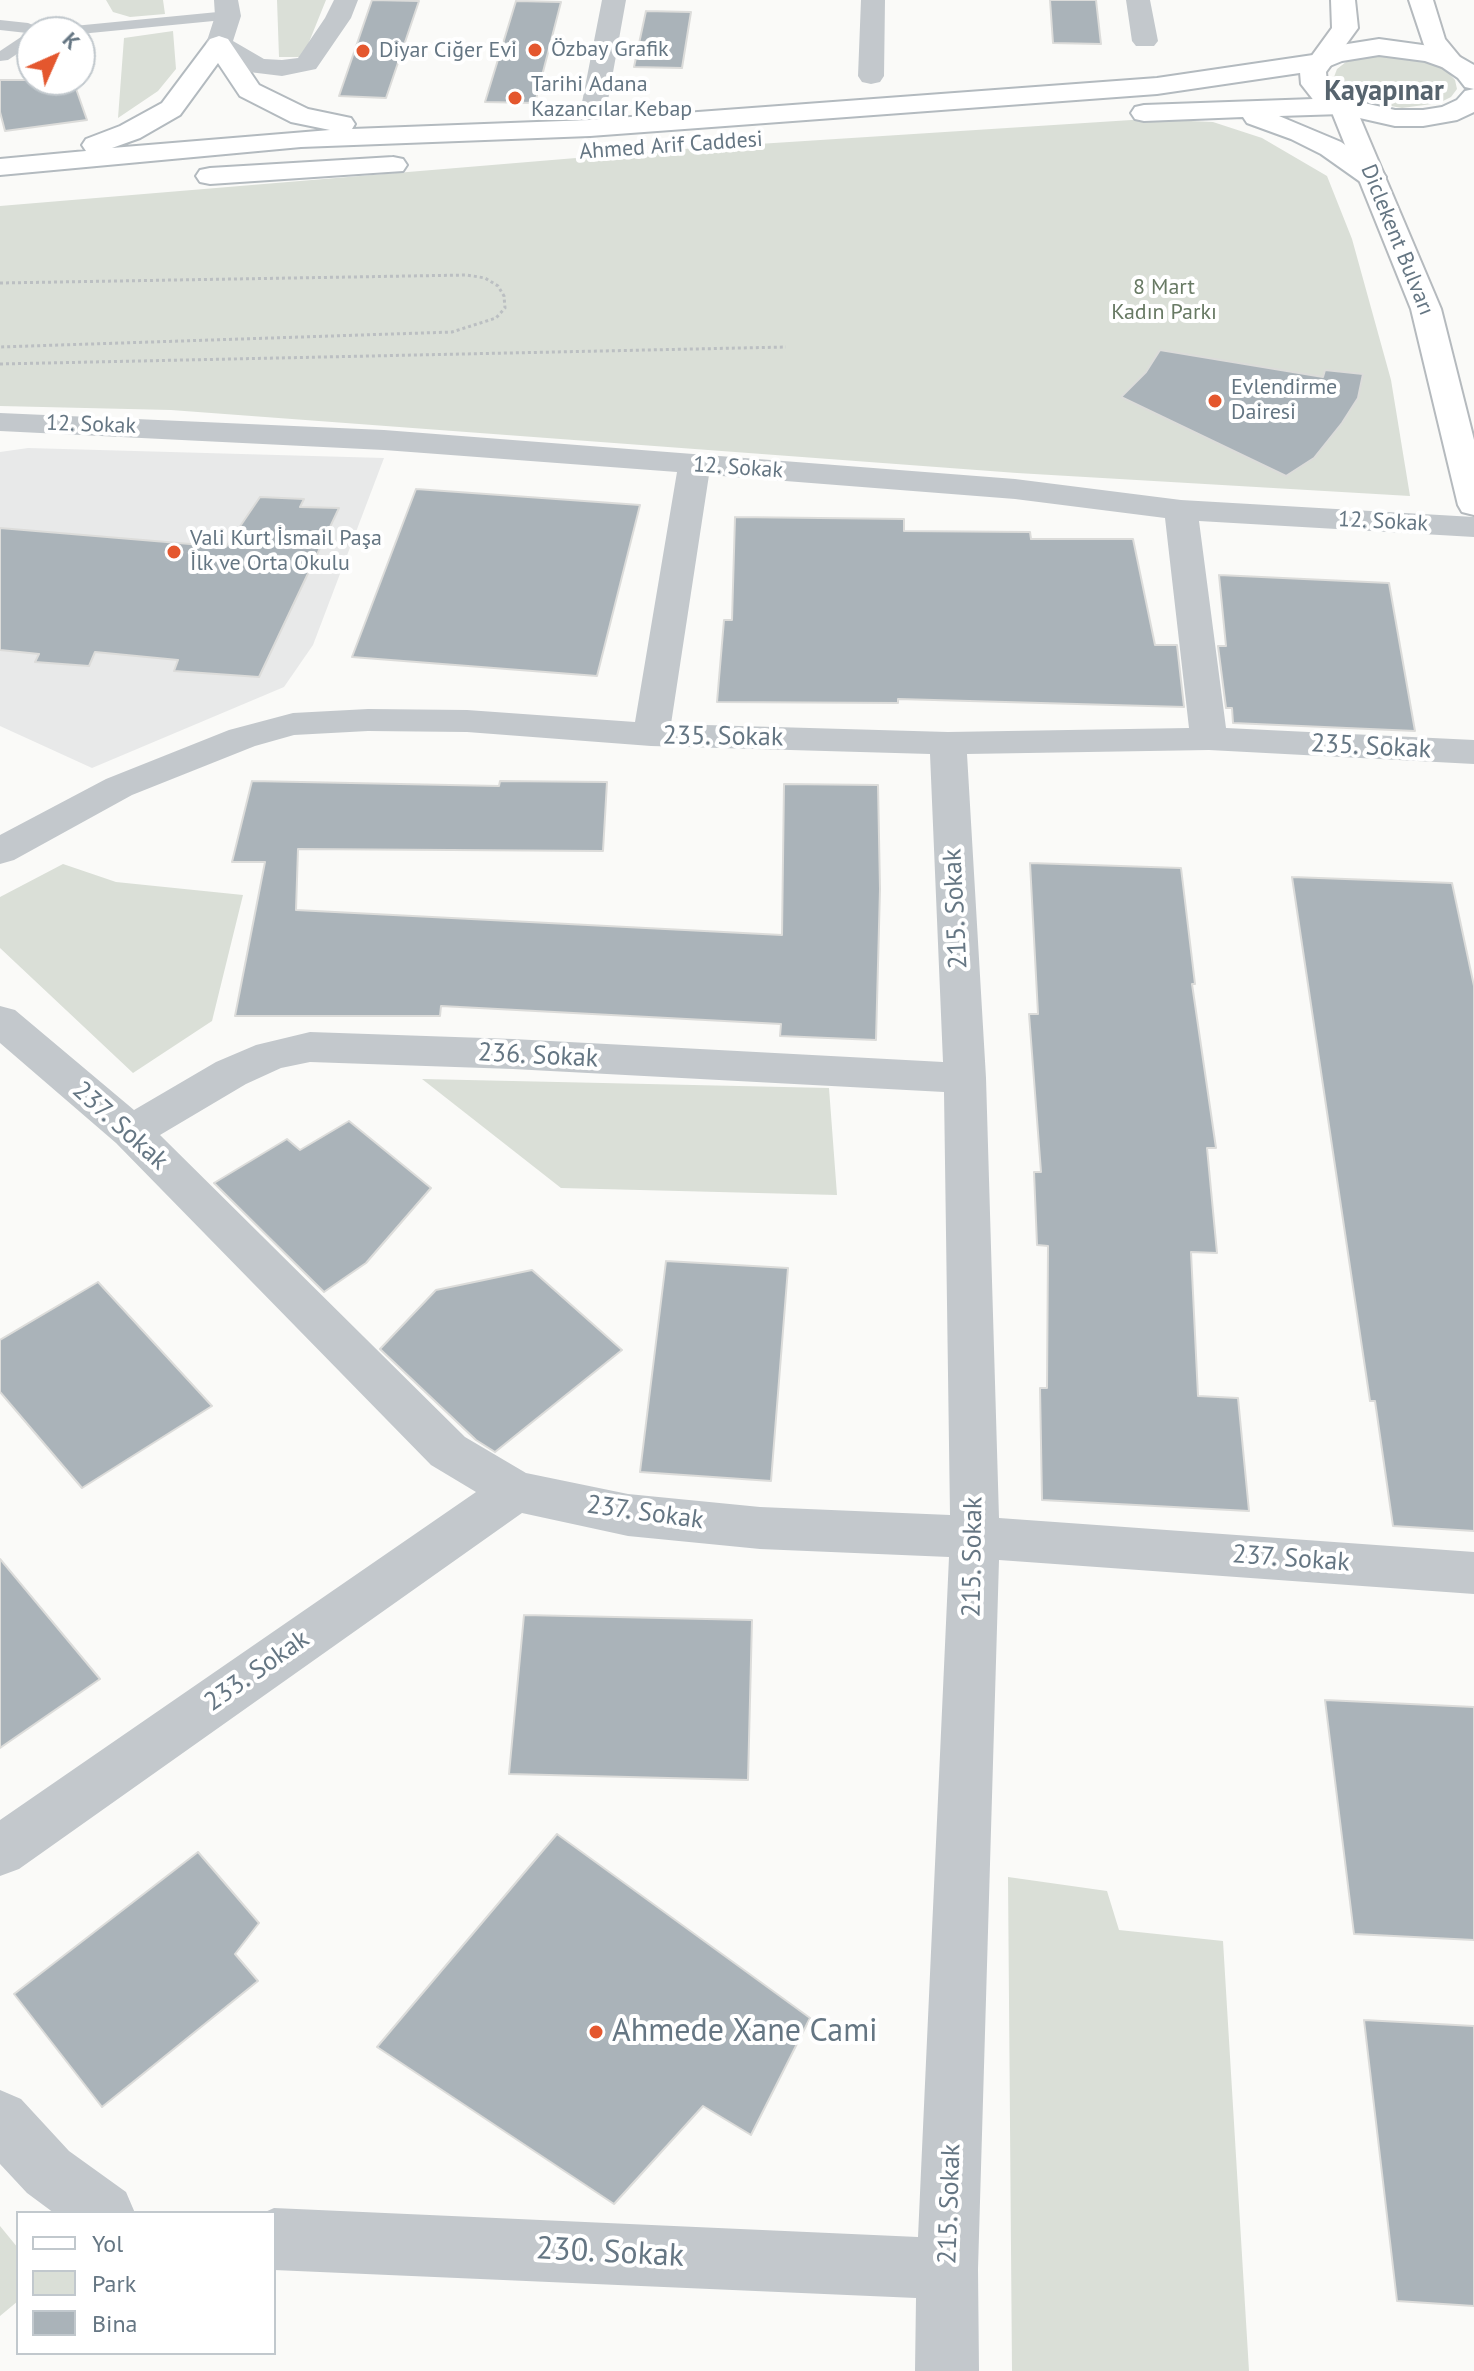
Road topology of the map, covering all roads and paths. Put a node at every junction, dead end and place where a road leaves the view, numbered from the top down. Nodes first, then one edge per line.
1 (346, 0) edge
2 (614, 0) edge
3 (873, 0) edge
4 (1138, 0) edge
5 (1421, 0) edge
6 (227, 8) edge
7 (1344, 14) edge
8 (96, 26) edge
9 (1145, 41) dead end
10 (219, 44) junction
11 (1463, 59) edge
12 (1320, 62) junction
13 (1223, 75) junction
14 (871, 76) dead end
15 (1474, 81) edge
16 (1474, 97) edge
17 (1342, 106) junction
18 (1223, 109) junction
19 (202, 126) junction
20 (590, 128) junction
21 (416, 135) junction
22 (236, 145) junction
23 (508, 157) dead end
24 (56, 160) junction
25 (414, 164) dead end
26 (0, 167) edge
27 (247, 174) junction
28 (208, 176) junction
29 (1372, 177) junction
30 (179, 178) dead end
31 (120, 182) dead end
32 (0, 190) edge
33 (0, 283) edge
34 (0, 347) edge
35 (786, 347) dead end
36 (0, 364) edge
37 (0, 422) edge
38 (695, 464) junction
39 (1474, 505) edge
40 (1181, 510) junction
41 (1474, 527) edge
42 (651, 735) junction
43 (1209, 739) junction
44 (948, 743) junction
45 (1474, 752) edge
46 (0, 851) edge
47 (0, 1020) edge
48 (965, 1078) junction
49 (131, 1132) junction
50 (515, 1491) junction
51 (975, 1537) junction
52 (1474, 1573) edge
53 (0, 1851) edge
54 (0, 2120) edge
55 (102, 2211) edge
56 (276, 2239) edge
57 (947, 2269) junction
58 (947, 2371) edge

1 - 10 street
2 - 20 street
3 - 14 street
4 - 9 street
5 - 11 main road
6 - 8 lane
6 - 10 street
7 - 12 main road
7 - 13 main road
10 - 19 main road
10 - 21 main road
10 - 22 main road
10 - 24 main road
11 - 12 main road, Ahmed Arif Caddesi
11 - 15 main road
12 - 13 main road, Ahmed Arif Caddesi
12 - 17 main road, Diclekent Bulvarı
13 - 20 main road, Ahmed Arif Caddesi
16 - 17 main road
17 - 18 main road, Ahmed Arif Caddesi
17 - 29 main road, Diclekent Bulvarı
18 - 23 main road, Ahmed Arif Caddesi
18 - 29 main road
19 - 22 main road, Ahmed Arif Caddesi
19 - 24 main road, Ahmed Arif Caddesi
19 - 28 main road
20 - 21 main road, Ahmed Arif Caddesi
21 - 22 main road, Ahmed Arif Caddesi
22 - 27 main road
24 - 26 main road, Ahmed Arif Caddesi
25 - 27 main road
27 - 28 main road
28 - 30 main road
29 - 39 main road, Diclekent Bulvarı
31 - 32 main road
33 - 34 path
35 - 36 path
37 - 38 street, 12. Sokak
38 - 40 street, 12. Sokak
38 - 42 street
40 - 41 street, 12. Sokak
40 - 43 street
42 - 44 street, 235. Sokak
42 - 46 street, 235. Sokak
43 - 44 street, 235. Sokak
43 - 45 street, 235. Sokak
44 - 48 street, 215. Sokak
47 - 49 street, 237. Sokak
48 - 49 street, 236. Sokak
48 - 51 street, 215. Sokak
49 - 50 street, 237. Sokak
50 - 51 street, 237. Sokak
50 - 53 street, 233. Sokak
51 - 52 street, 237. Sokak
51 - 57 street, 215. Sokak
54 - 55 street
56 - 57 street, 230. Sokak
57 - 58 street, 215. Sokak

